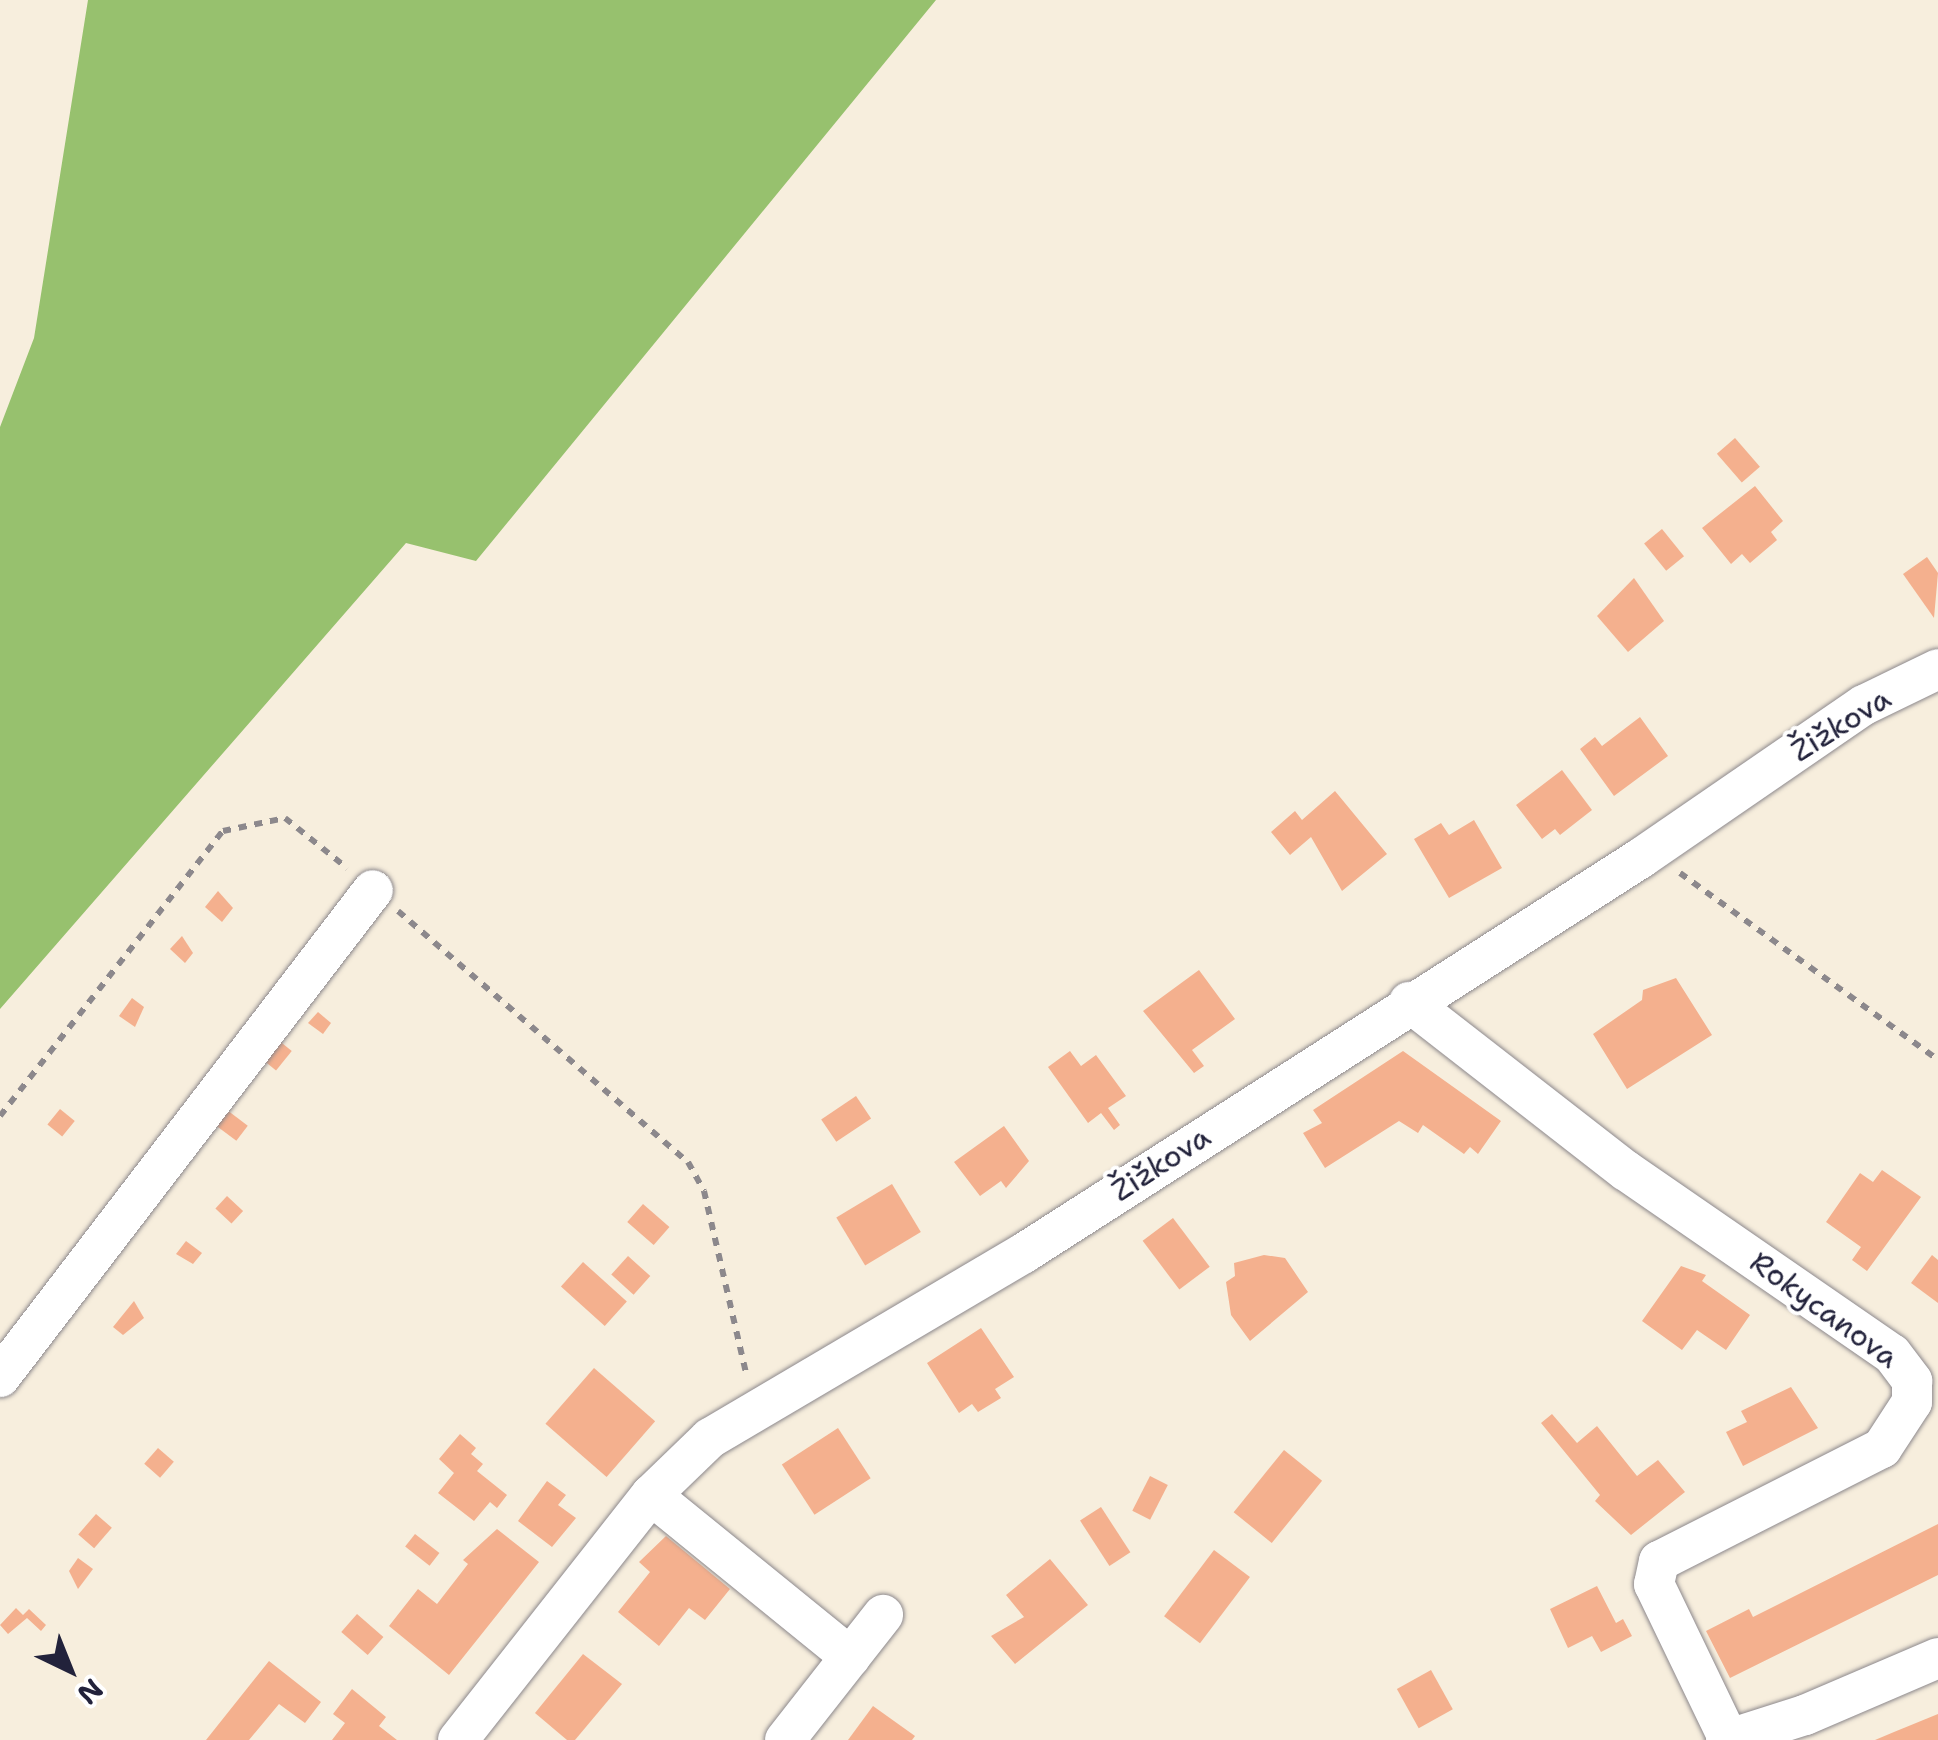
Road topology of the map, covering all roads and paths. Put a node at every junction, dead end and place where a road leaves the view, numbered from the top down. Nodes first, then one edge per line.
1 (1938, 669) edge
2 (1650, 852) junction
3 (373, 890) junction
4 (1408, 1002) junction
5 (1938, 1060) edge
6 (0, 1116) edge
7 (0, 1377) edge
8 (756, 1413) junction
9 (651, 1495) junction
10 (883, 1614) dead end
11 (850, 1657) junction
12 (1938, 1658) edge
13 (458, 1740) edge
14 (786, 1740) edge
15 (1727, 1740) edge

1 - 2 street, Žižkova
2 - 4 street, Žižkova
2 - 5 path
3 - 6 path
3 - 7 street
3 - 8 path
4 - 8 street, Žižkova
4 - 15 street, Rokycanova
8 - 9 street, Žižkova
9 - 11 street
9 - 13 street, Žižkova
10 - 11 street
11 - 14 street
12 - 15 street

